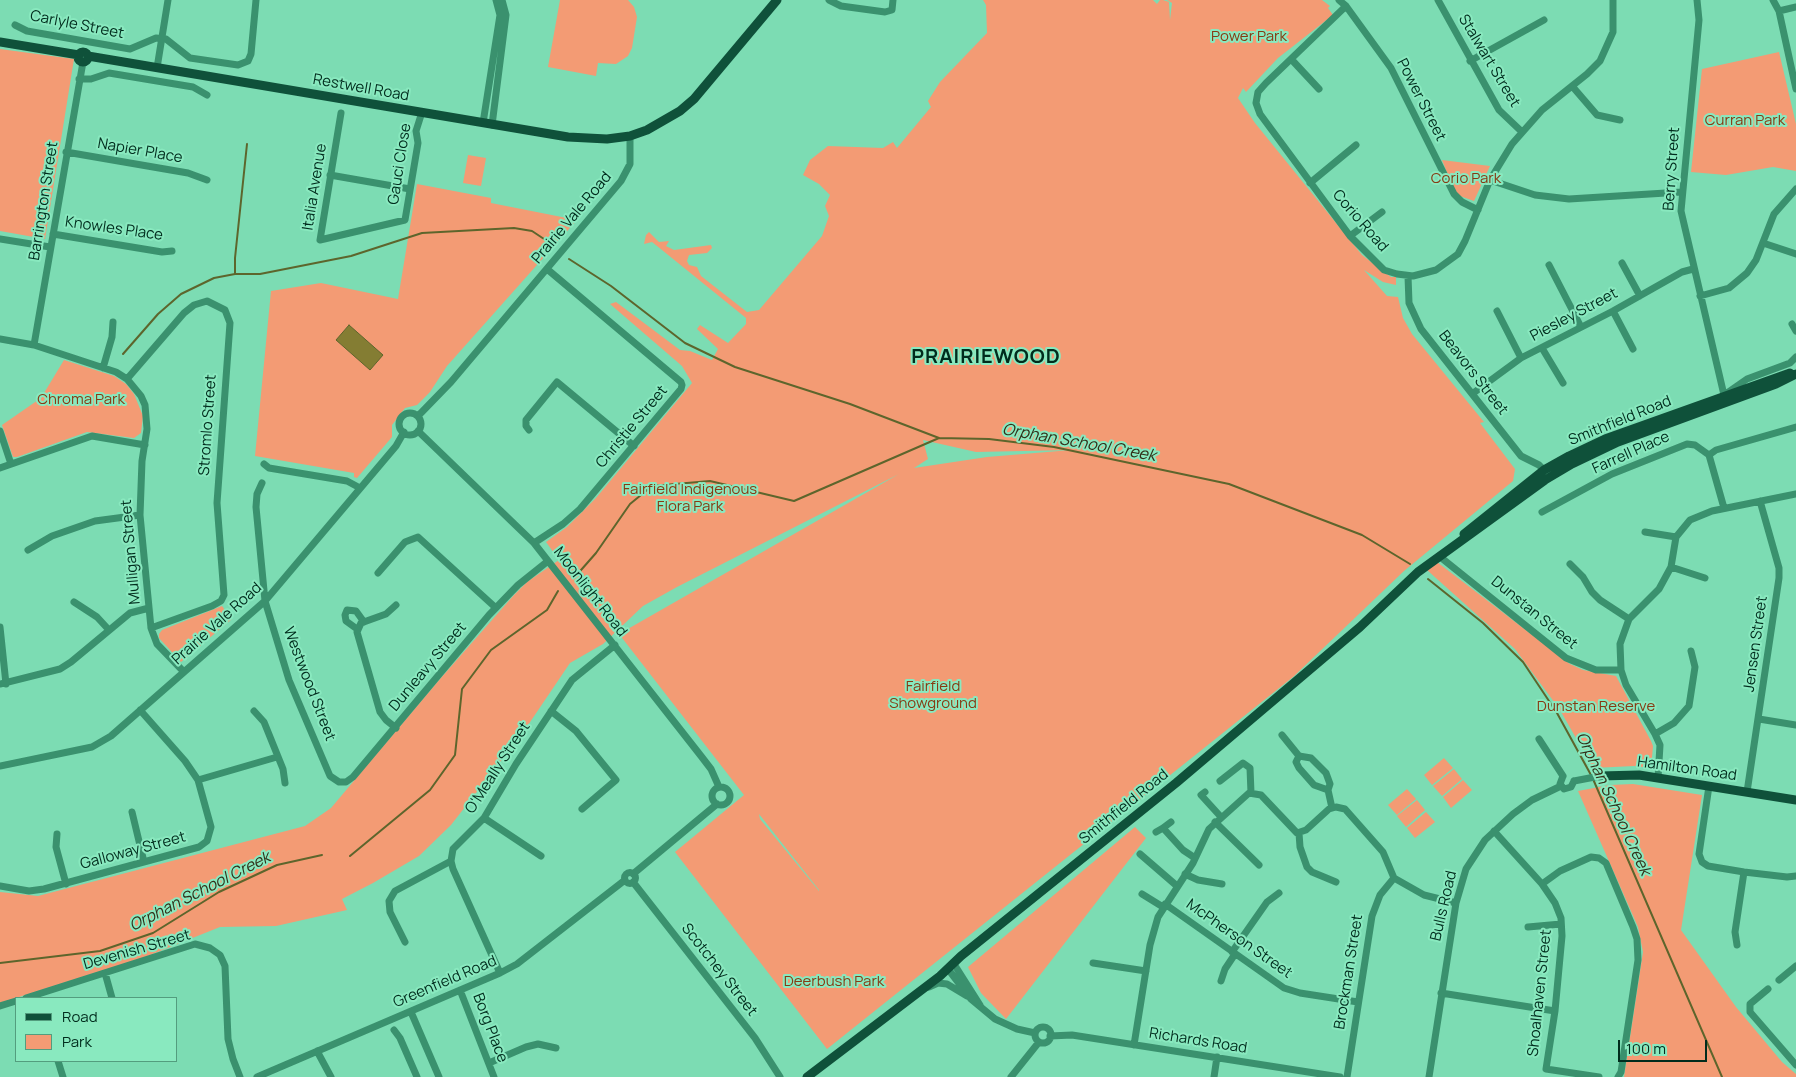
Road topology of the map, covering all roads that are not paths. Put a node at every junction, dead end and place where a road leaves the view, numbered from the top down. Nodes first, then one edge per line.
1 (168, 0) edge
2 (256, 0) edge
3 (496, 0) edge
4 (502, 0) edge
5 (777, 0) edge
6 (830, 0) edge
7 (893, 0) edge
8 (1339, 0) edge
9 (1438, 0) edge
10 (1613, 0) edge
11 (1697, 0) edge
12 (1773, 0) edge
13 (1346, 6) junction
14 (1796, 7) edge
15 (1779, 11) junction
16 (1544, 20) dead end
17 (15, 26) dead end
18 (162, 38) junction
19 (0, 42) edge
20 (83, 58) junction
21 (1291, 58) junction
22 (1470, 61) junction
23 (158, 68) junction
24 (79, 79) junction
25 (1572, 86) junction
26 (1319, 89) dead end
27 (1796, 89) edge
28 (207, 95) dead end
29 (422, 112) junction
30 (340, 113) dead end
31 (1620, 120) dead end
32 (488, 124) junction
33 (1521, 131) junction
34 (630, 136) junction
35 (1356, 145) dead end
36 (66, 152) junction
37 (330, 175) junction
38 (207, 180) dead end
39 (1490, 180) junction
40 (1310, 182) junction
41 (410, 189) junction
42 (1796, 190) edge
43 (1682, 192) junction
44 (1478, 210) junction
45 (1382, 212) dead end
46 (405, 220) joint
47 (53, 234) junction
48 (1350, 236) junction
49 (0, 239) edge
50 (1763, 244) junction
51 (50, 247) junction
52 (172, 250) dead end
53 (1796, 254) edge
54 (1622, 263) dead end
55 (1550, 264) dead end
56 (547, 269) junction
57 (1693, 269) junction
58 (1408, 276) junction
59 (1640, 296) junction
60 (1700, 296) junction
61 (1497, 311) dead end
62 (1612, 311) junction
63 (113, 322) dead end
64 (1581, 327) junction
65 (0, 339) edge
66 (34, 345) junction
67 (1542, 348) junction
68 (1633, 350) dead end
69 (1796, 357) edge
70 (1522, 358) junction
71 (104, 368) junction
72 (1794, 370) edge
73 (127, 379) junction
74 (1781, 382) junction
75 (1563, 383) dead end
76 (1472, 394) junction
77 (1724, 395) junction
78 (418, 416) junction
79 (1676, 422) junction
80 (1796, 427) edge
81 (530, 430) dead end
82 (0, 431) edge
83 (418, 431) junction
84 (404, 432) junction
85 (1618, 442) junction
86 (145, 445) junction
87 (634, 446) junction
88 (1709, 455) junction
89 (11, 464) junction
90 (264, 464) dead end
91 (0, 468) edge
92 (1544, 470) junction
93 (262, 483) dead end
94 (360, 488) junction
95 (1796, 494) edge
96 (1760, 501) junction
97 (1724, 508) junction
98 (1505, 510) junction
99 (1542, 512) dead end
100 (140, 516) junction
101 (1645, 532) dead end
102 (1676, 537) junction
103 (534, 542) junction
104 (1450, 548) junction
105 (28, 550) dead end
106 (1439, 556) junction
107 (548, 561) junction
108 (1570, 564) dead end
109 (1671, 567) junction
110 (378, 573) dead end
111 (1705, 578) dead end
112 (266, 601) junction
113 (74, 602) dead end
114 (396, 605) dead end
115 (149, 608) junction
116 (496, 608) junction
117 (1629, 619) junction
118 (364, 622) junction
119 (0, 628) edge
120 (151, 628) junction
121 (357, 629) junction
122 (109, 630) junction
123 (615, 645) junction
124 (1691, 651) dead end
125 (1621, 670) junction
126 (184, 672) junction
127 (3, 684) edge
128 (140, 710) junction
129 (551, 711) junction
130 (254, 712) dead end
131 (1759, 719) junction
132 (1796, 725) edge
133 (396, 728) junction
134 (1656, 734) junction
135 (1282, 735) dead end
136 (1539, 739) dead end
137 (277, 756) junction
138 (1299, 756) junction
139 (0, 766) edge
140 (330, 776) joint
141 (1563, 776) junction
142 (1600, 776) joint
143 (1658, 778) junction
144 (198, 780) junction
145 (1220, 781) dead end
146 (1574, 781) junction
147 (285, 783) dead end
148 (1561, 786) junction
149 (1709, 786) junction
150 (719, 787) junction
151 (1328, 790) junction
152 (1206, 792) dead end
153 (1748, 792) junction
154 (1251, 793) junction
155 (1796, 800) edge
156 (717, 804) junction
157 (1332, 808) junction
158 (582, 809) dead end
159 (132, 812) dead end
160 (484, 818) junction
161 (1218, 819) junction
162 (1171, 822) dead end
163 (1163, 828) junction
164 (1494, 831) junction
165 (1156, 832) dead end
166 (1299, 833) junction
167 (57, 834) dead end
168 (1140, 854) dead end
169 (541, 856) dead end
170 (1195, 858) junction
171 (451, 861) junction
172 (144, 862) junction
173 (1259, 865) dead end
174 (1744, 872) junction
175 (634, 874) junction
176 (1185, 874) junction
177 (1796, 876) edge
178 (1394, 878) junction
179 (625, 880) junction
180 (633, 882) junction
181 (1336, 882) dead end
182 (66, 884) junction
183 (1222, 884) dead end
184 (1542, 884) junction
185 (0, 886) edge
186 (1177, 886) junction
187 (1278, 893) dead end
188 (1142, 894) dead end
189 (1456, 903) junction
190 (1164, 905) junction
191 (1561, 924) junction
192 (1528, 927) dead end
193 (405, 942) dead end
194 (1736, 945) dead end
195 (1233, 953) junction
196 (1093, 963) dead end
197 (951, 966) junction
198 (1796, 966) edge
199 (1146, 971) junction
200 (105, 973) junction
201 (500, 974) junction
202 (1779, 980) dead end
203 (1221, 981) dead end
204 (925, 988) junction
205 (1768, 989) dead end
206 (460, 990) junction
207 (1441, 993) junction
208 (36, 997) edge
209 (112, 997) edge
210 (971, 999) junction
211 (15, 1001) edge
212 (1358, 1002) junction
213 (0, 1006) edge
214 (981, 1007) junction
215 (1555, 1011) junction
216 (411, 1012) junction
217 (394, 1030) dead end
218 (1035, 1033) junction
219 (1050, 1036) junction
220 (1039, 1042) junction
221 (1134, 1045) junction
222 (556, 1048) dead end
223 (317, 1052) junction
224 (1217, 1057) junction
225 (58, 1062) edge
226 (489, 1063) junction
227 (1796, 1065) edge
228 (1294, 1074) edge
229 (63, 1077) edge
230 (240, 1077) edge
231 (257, 1077) edge
232 (331, 1077) edge
233 (417, 1077) edge
234 (439, 1077) edge
235 (494, 1077) edge
236 (780, 1077) edge
237 (807, 1077) edge
238 (1011, 1077) edge
239 (1214, 1077) edge
240 (1340, 1077) edge
241 (1347, 1077) edge
242 (1428, 1077) edge
243 (1599, 1077) edge
244 (1618, 1077) edge

1 - 18 street
2 - 18 street
3 - 32 street
4 - 32 street
5 - 34 main road
6 - 7 street
8 - 13 street, Power Street
9 - 22 street, Stalwart Street
10 - 25 street, Corio Road
11 - 43 street, Berry Street
12 - 15 street
13 - 21 street, Corio Road
13 - 44 street, Power Street
14 - 15 street
15 - 27 street
16 - 22 street
17 - 18 street, Carlyle Street
18 - 23 street
19 - 20 main road, Restwell Road
20 - 23 main road, Restwell Road
20 - 24 street, Barrington Street
21 - 26 street
21 - 40 street, Corio Road
22 - 33 street, Stalwart Street
23 - 29 main road, Restwell Road
24 - 28 street
24 - 36 street, Barrington Street
25 - 31 street
25 - 33 street, Corio Road
29 - 32 main road, Restwell Road
29 - 41 street, Gauci Close
30 - 37 street, Italia Avenue
32 - 34 main road, Restwell Road
33 - 39 street, Corio Road
34 - 56 street, Prairie Vale Road
35 - 40 street
36 - 38 street, Napier Place
36 - 47 street, Barrington Street
37 - 41 street
37 - 46 street, Italia Avenue
39 - 43 street
39 - 44 street, Corio Road
40 - 48 street, Corio Road
41 - 46 street, Gauci Close
42 - 50 street
43 - 57 street, Berry Street
44 - 58 street, Corio Road
45 - 48 street
47 - 51 street, Barrington Street
47 - 52 street, Knowles Place
48 - 58 street, Corio Road
49 - 51 street
50 - 53 street
50 - 60 street
51 - 66 street, Barrington Street
54 - 59 street
55 - 64 street
56 - 78 street, Prairie Vale Road
56 - 87 street, Christie Street
57 - 59 street, Piesley Street
57 - 60 street, Berry Street
58 - 76 street, Beavors Street
59 - 62 street, Piesley Street
60 - 77 street, Berry Street
61 - 70 street
62 - 64 street, Piesley Street
62 - 68 street
63 - 71 street
64 - 67 street, Piesley Street
65 - 66 street, Mulligan Street
66 - 71 street, Mulligan Street
67 - 70 street, Piesley Street
67 - 75 street
69 - 72 street
70 - 76 street, Piesley Street
71 - 73 street, Mulligan Street
72 - 74 main road, Smithfield Road
72 - 77 main road, Smithfield Road
73 - 86 street, Mulligan Street
73 - 120 street, Stromlo Street
74 - 77 main road
74 - 79 main road, Smithfield Road
76 - 92 street, Beavors Street
77 - 79 main road
77 - 92 main road, Smithfield Road
78 - 83 street
78 - 84 street
79 - 85 main road, Smithfield Road
80 - 88 street
81 - 87 street
82 - 89 street
83 - 84 street
83 - 103 street, Moonlight Road
84 - 94 street, Prairie Vale Road
85 - 92 main road
85 - 98 main road, Smithfield Road
86 - 89 street
86 - 100 street, Mulligan Street
87 - 103 street, Christie Street
88 - 97 street
88 - 99 street, Farrell Place
89 - 91 street
90 - 94 street
92 - 98 main road
92 - 104 main road, Smithfield Road
93 - 112 street, Westwood Street
94 - 112 street, Prairie Vale Road
95 - 96 street
96 - 97 street
96 - 131 street, Jensen Street
97 - 102 street
98 - 104 main road, Smithfield Road
100 - 105 street
100 - 115 street, Mulligan Street
101 - 102 street
102 - 109 street
103 - 107 street, Moonlight Road
104 - 106 main road, Smithfield Road
106 - 125 street, Dunstan Street
106 - 197 main road, Smithfield Road
107 - 116 street, Dunleavy Street
107 - 123 street, Moonlight Road
108 - 117 street
109 - 111 street
109 - 117 street
110 - 116 street
112 - 126 street, Prairie Vale Road
112 - 140 street, Westwood Street
113 - 122 street
114 - 118 street
115 - 120 street, Mulligan Street
115 - 122 street
116 - 133 street, Dunleavy Street
117 - 125 street
118 - 121 street
118 - 121 street
119 - 127 street
120 - 126 street, Mulligan Street
121 - 133 street
122 - 127 street
123 - 129 street, O'Meally Street
123 - 150 street, Moonlight Road
124 - 134 street
125 - 134 street
126 - 128 street, Prairie Vale Road
128 - 139 street, Prairie Vale Road
128 - 144 street, Galloway Street
129 - 158 street
129 - 160 street, O'Meally Street
130 - 137 street
131 - 132 street
131 - 153 street, Jensen Street
133 - 140 street, Dunleavy Street
134 - 143 street
135 - 138 street
136 - 141 street
137 - 144 street
137 - 147 street
138 - 151 street
138 - 151 street
141 - 146 street
141 - 148 street
142 - 143 main road, Hamilton Road
142 - 146 street, Hamilton Road
143 - 149 main road, Hamilton Road
144 - 172 street, Galloway Street
145 - 154 street
146 - 148 street
148 - 164 street, Bulls Road
149 - 153 main road, Hamilton Road
149 - 174 street
150 - 156 street
150 - 156 street
151 - 157 street
152 - 161 street
153 - 155 main road, Hamilton Road
154 - 161 street
154 - 166 street
156 - 175 street
157 - 166 street
157 - 178 street
159 - 172 street
160 - 169 street
160 - 171 street, O'Meally Street
161 - 170 street
161 - 173 street
162 - 163 street
163 - 165 street
163 - 170 street
164 - 184 street, Shoalhaven Street
164 - 189 street, Bulls Road
166 - 181 street
167 - 182 street
168 - 186 street
170 - 176 street
171 - 193 street
171 - 201 street
172 - 182 street, Galloway Street
174 - 177 street
174 - 194 street
175 - 179 street
175 - 180 street
176 - 183 street
176 - 186 street
178 - 189 street
178 - 212 street, Brockman Street
179 - 180 street
179 - 201 street, Greenfield Road
180 - 236 street, Scotchey Street
182 - 185 street, Galloway Street
184 - 191 street, Shoalhaven Street
184 - 244 street
186 - 190 street
187 - 195 street
188 - 190 street, McPherson Street
189 - 207 street, Bulls Road
190 - 195 street, McPherson Street
190 - 199 street
191 - 192 street
191 - 215 street, Shoalhaven Street
195 - 203 street
195 - 212 street, McPherson Street
196 - 199 street
197 - 204 main road, Smithfield Road
197 - 210 street, Richards Road
197 - 214 street, Richards Road
198 - 202 street
199 - 221 street
200 - 208 street, Devenish Street
200 - 209 street
200 - 230 street, Devenish Street
201 - 206 street, Greenfield Road
204 - 210 street, Richards Road
204 - 237 main road, Smithfield Road
205 - 227 street
206 - 216 street, Greenfield Road
206 - 226 street, Borg Place
207 - 215 street
207 - 242 street, Bulls Road
210 - 214 street, Richards Road
211 - 213 street
212 - 241 street, Brockman Street
214 - 218 street, Richards Road
215 - 243 street, Shoalhaven Street
216 - 223 street, Greenfield Road
216 - 234 street
217 - 233 street
218 - 219 street, Richards Road
218 - 220 street
219 - 220 street, Richards Road
219 - 221 street, Richards Road
220 - 238 street
221 - 224 street, Richards Road
222 - 226 street
223 - 231 street, Greenfield Road
223 - 232 street
224 - 228 street, Richards Road
224 - 239 street
225 - 229 street
226 - 235 street, Borg Place
228 - 240 street, Richards Road

